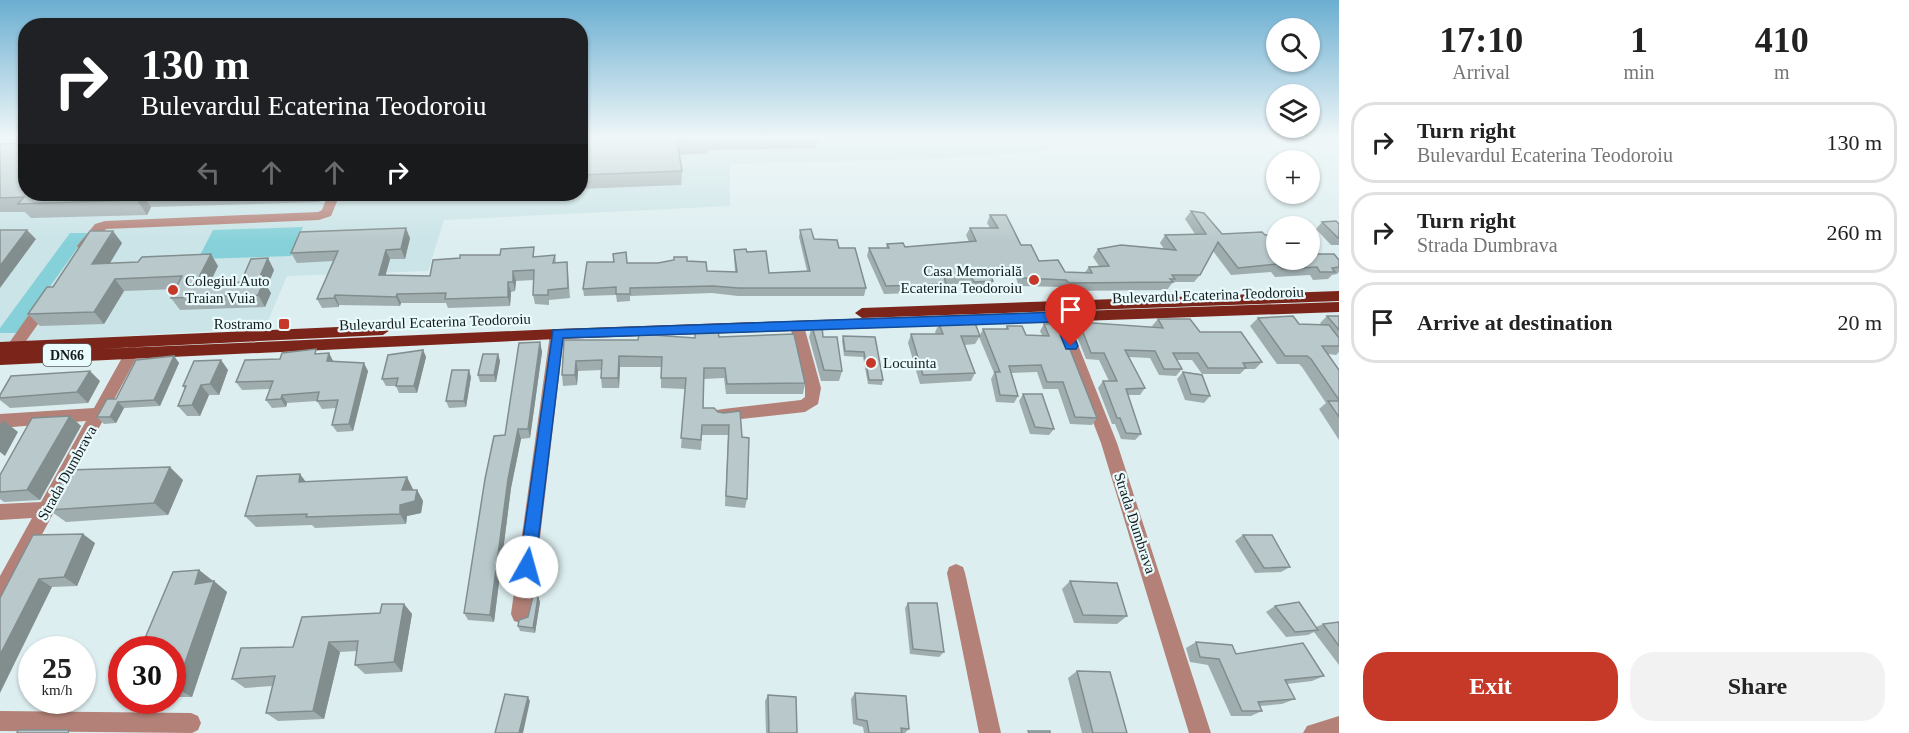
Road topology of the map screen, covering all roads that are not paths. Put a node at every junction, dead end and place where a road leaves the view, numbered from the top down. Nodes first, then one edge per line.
1 (331, 201) edge
2 (74, 262) edge
3 (54, 290) edge
4 (1339, 296) edge
5 (1339, 307) edge
6 (1057, 311) junction
7 (797, 326) junction
8 (557, 334) junction
9 (136, 346) junction
10 (5, 353) edge
11 (99, 414) junction
12 (723, 415) edge
13 (0, 421) edge
14 (47, 509) junction
15 (0, 512) edge
16 (956, 573) dead end
17 (0, 594) edge
18 (521, 614) dead end
19 (0, 720) edge
20 (191, 723) dead end
21 (1339, 726) edge
22 (990, 733) edge
23 (1200, 733) edge
24 (1314, 733) edge

1 - 2 street
3 - 10 street
4 - 6 main road, Bulevardul Ecaterina Teodoroiu / DN66
5 - 6 main road, Bulevardul Ecaterina Teodoroiu
6 - 7 main road, Bulevardul Ecaterina Teodoroiu
6 - 9 main road, Bulevardul Ecaterina Teodoroiu / DN66
6 - 23 street, Strada Dumbrava
7 - 8 main road, Bulevardul Ecaterina Teodoroiu
7 - 12 street
8 - 9 main road, Bulevardul Ecaterina Teodoroiu
8 - 18 street
9 - 10 main road, Bulevardul Ecaterina Teodoroiu / DN66
9 - 11 street, Strada Dumbrava
11 - 13 street
11 - 14 street, Strada Dumbrava
14 - 15 street
14 - 17 street, Strada Dumbrava
16 - 22 street
19 - 20 street
21 - 24 street

